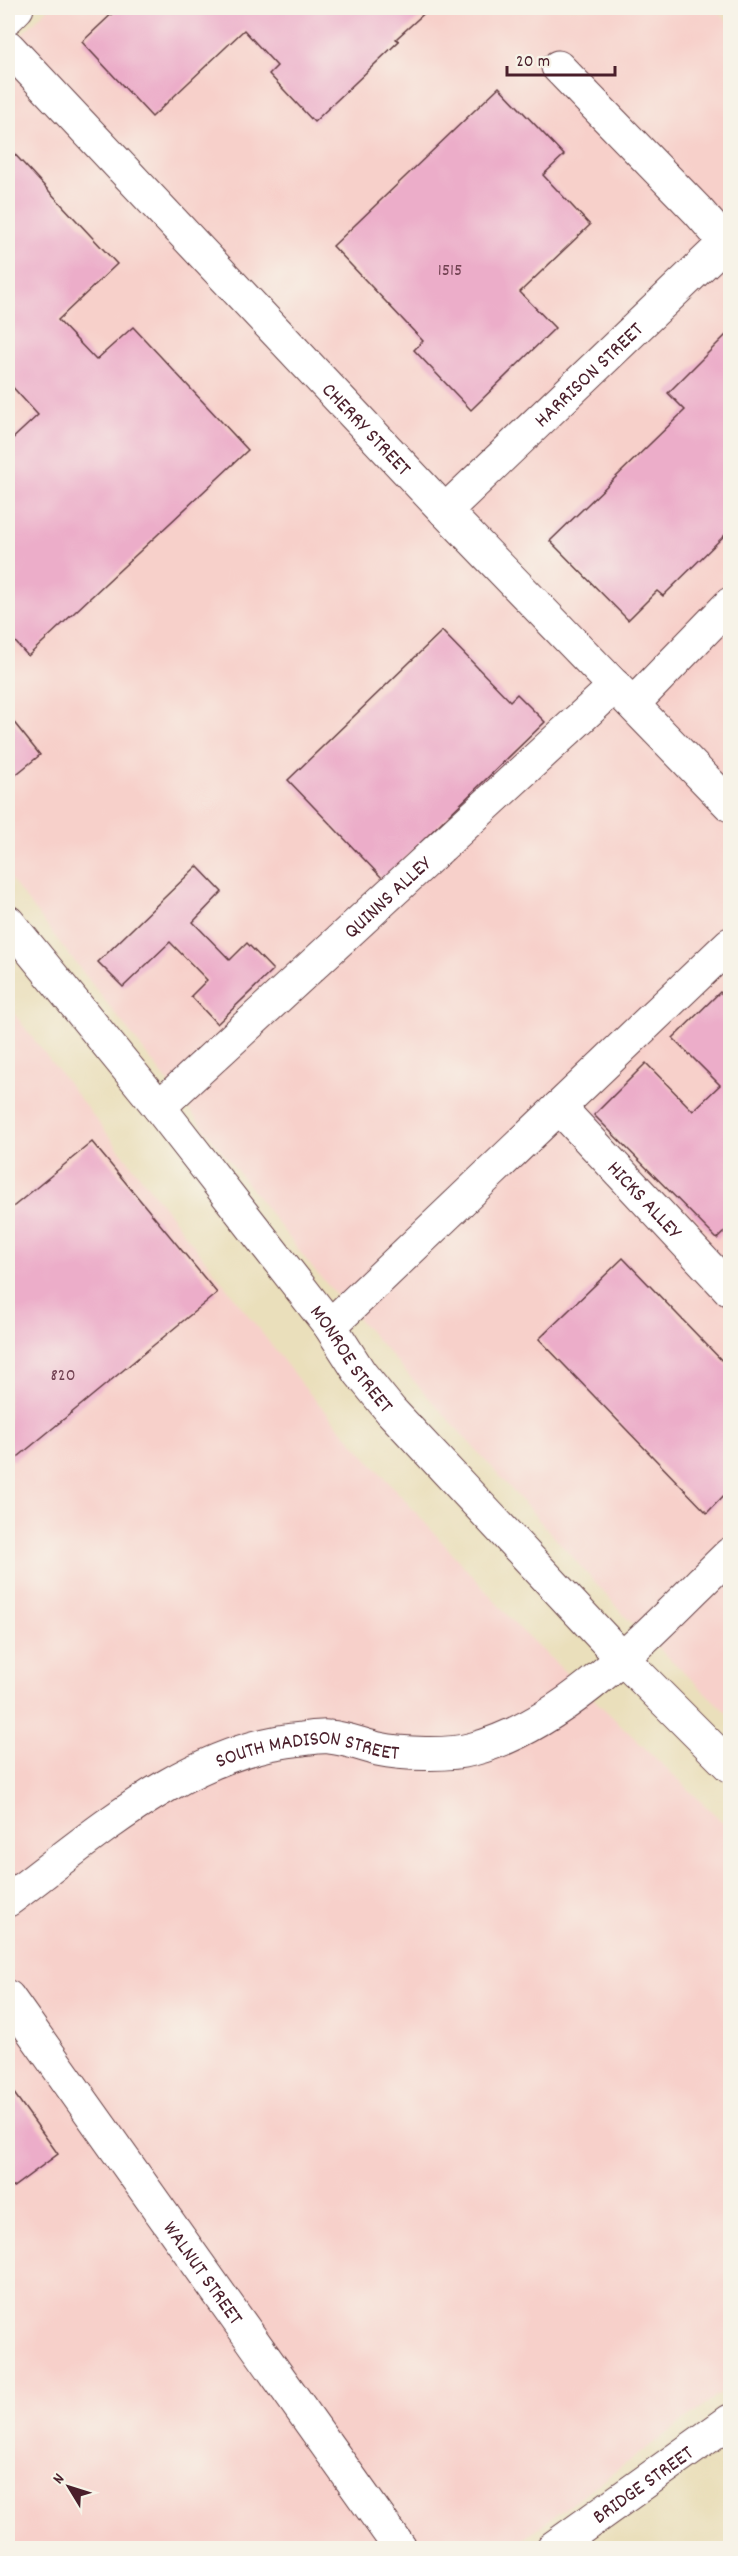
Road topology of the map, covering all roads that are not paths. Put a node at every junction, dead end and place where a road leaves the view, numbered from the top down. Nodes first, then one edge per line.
1 (17, 8) edge
2 (8, 17) edge
3 (8, 48) edge
4 (558, 67) dead end
5 (728, 240) edge
6 (445, 511) junction
7 (730, 604) edge
8 (624, 695) junction
9 (730, 805) edge
10 (11, 933) edge
11 (730, 944) edge
12 (159, 1107) junction
13 (559, 1107) junction
14 (730, 1290) edge
15 (330, 1326) junction
16 (730, 1554) edge
17 (621, 1657) junction
18 (730, 1766) edge
19 (8, 1900) edge
20 (8, 1997) edge
21 (730, 2421) edge
22 (400, 2548) edge
23 (553, 2548) edge

1 - 2 street
3 - 6 street, CHERRY STREET
4 - 5 street
5 - 6 street, HARRISON STREET
6 - 8 street, CHERRY STREET
7 - 8 street, QUINNS ALLEY
8 - 9 street, CHERRY STREET
8 - 12 street, QUINNS ALLEY
10 - 12 street, MONROE STREET
11 - 13 street
12 - 15 street, MONROE STREET
13 - 14 street, HICKS ALLEY
13 - 15 street
15 - 17 street, MONROE STREET
16 - 17 street, SOUTH MADISON STREET
17 - 18 street, MONROE STREET
17 - 19 street, SOUTH MADISON STREET
20 - 22 street, WALNUT STREET
21 - 23 street, BRIDGE STREET

